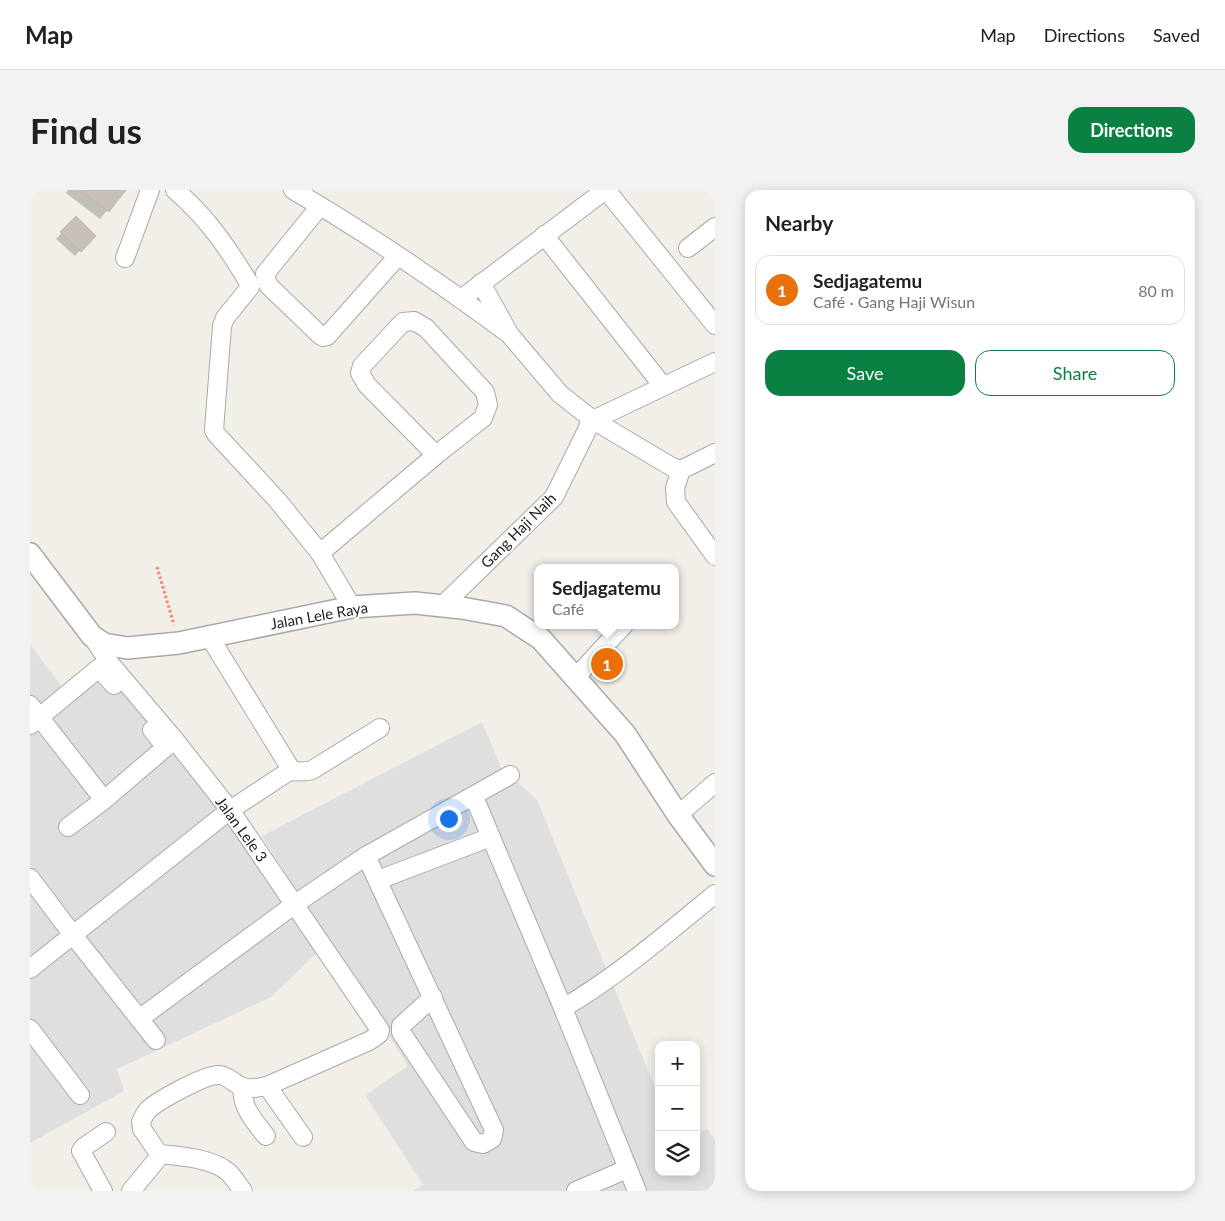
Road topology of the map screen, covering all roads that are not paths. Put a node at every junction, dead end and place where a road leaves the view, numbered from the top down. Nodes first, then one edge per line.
1 (150, 190) edge
2 (175, 190) edge
3 (293, 190) edge
4 (320, 206) junction
5 (715, 227) edge
6 (544, 235) junction
7 (688, 248) dead end
8 (398, 256) junction
9 (125, 258) dead end
10 (481, 283) junction
11 (461, 299) junction
12 (715, 325) edge
13 (510, 336) junction
14 (715, 362) edge
15 (663, 386) junction
16 (592, 418) junction
17 (715, 453) edge
18 (436, 455) junction
19 (681, 470) junction
20 (320, 553) junction
21 (30, 554) edge
22 (715, 556) edge
23 (443, 605) junction
24 (352, 607) junction
25 (620, 629) edge
26 (92, 636) junction
27 (209, 636) junction
28 (574, 678) junction
29 (33, 716) edge
30 (380, 728) dead end
31 (292, 771) junction
32 (510, 776) dead end
33 (715, 783) edge
34 (474, 797) junction
35 (104, 800) junction
36 (230, 810) junction
37 (678, 815) junction
38 (68, 827) dead end
39 (491, 836) junction
40 (366, 856) junction
41 (715, 865) edge
42 (30, 878) edge
43 (378, 880) junction
44 (715, 894) edge
45 (295, 904) junction
46 (73, 935) junction
47 (30, 969) edge
48 (433, 997) junction
49 (563, 1008) junction
50 (139, 1019) junction
51 (30, 1029) edge
52 (156, 1040) dead end
53 (267, 1086) junction
54 (243, 1088) junction
55 (80, 1094) dead end
56 (106, 1132) dead end
57 (266, 1136) dead end
58 (303, 1137) dead end
59 (159, 1154) junction
60 (627, 1169) junction
61 (102, 1191) edge
62 (131, 1191) edge
63 (243, 1191) edge
64 (576, 1191) edge
65 (637, 1191) edge

1 - 9 street
2 - 20 street
3 - 4 street
4 - 8 street
4 - 8 street
5 - 7 street
6 - 10 street
6 - 12 street
6 - 15 street
8 - 11 street
10 - 11 street
10 - 13 street
11 - 13 street
13 - 16 street
14 - 15 street
15 - 16 street
16 - 19 street
16 - 23 street, Gang Haji Naih
17 - 19 street
18 - 18 street
18 - 20 street
19 - 22 street
20 - 24 street
21 - 26 street, Jalan Lele Raya
23 - 24 street, Jalan Lele Raya
23 - 28 street, Jalan Lele Raya
24 - 27 street, Jalan Lele Raya
25 - 28 street
26 - 27 street, Jalan Lele Raya
26 - 36 street, Jalan Lele 3
27 - 31 street
28 - 37 street, Jalan Lele Raya
29 - 35 street
29 - 35 street
30 - 31 street
31 - 36 street
32 - 34 street
33 - 37 street
34 - 39 street
34 - 40 street
35 - 38 street
36 - 45 street, Jalan Lele 3
36 - 46 street
37 - 41 street, Jalan Lele Raya
39 - 43 street
39 - 49 street
40 - 43 street
40 - 45 street
42 - 46 street
43 - 48 street
44 - 49 street
45 - 50 street
45 - 53 street, Jalan Lele 3
46 - 47 street
46 - 50 street
48 - 48 street
49 - 60 street
50 - 52 street
51 - 55 street
53 - 54 street
53 - 58 street
54 - 57 street
54 - 59 street
56 - 61 street
59 - 62 street
59 - 63 street
60 - 64 street
60 - 65 street

